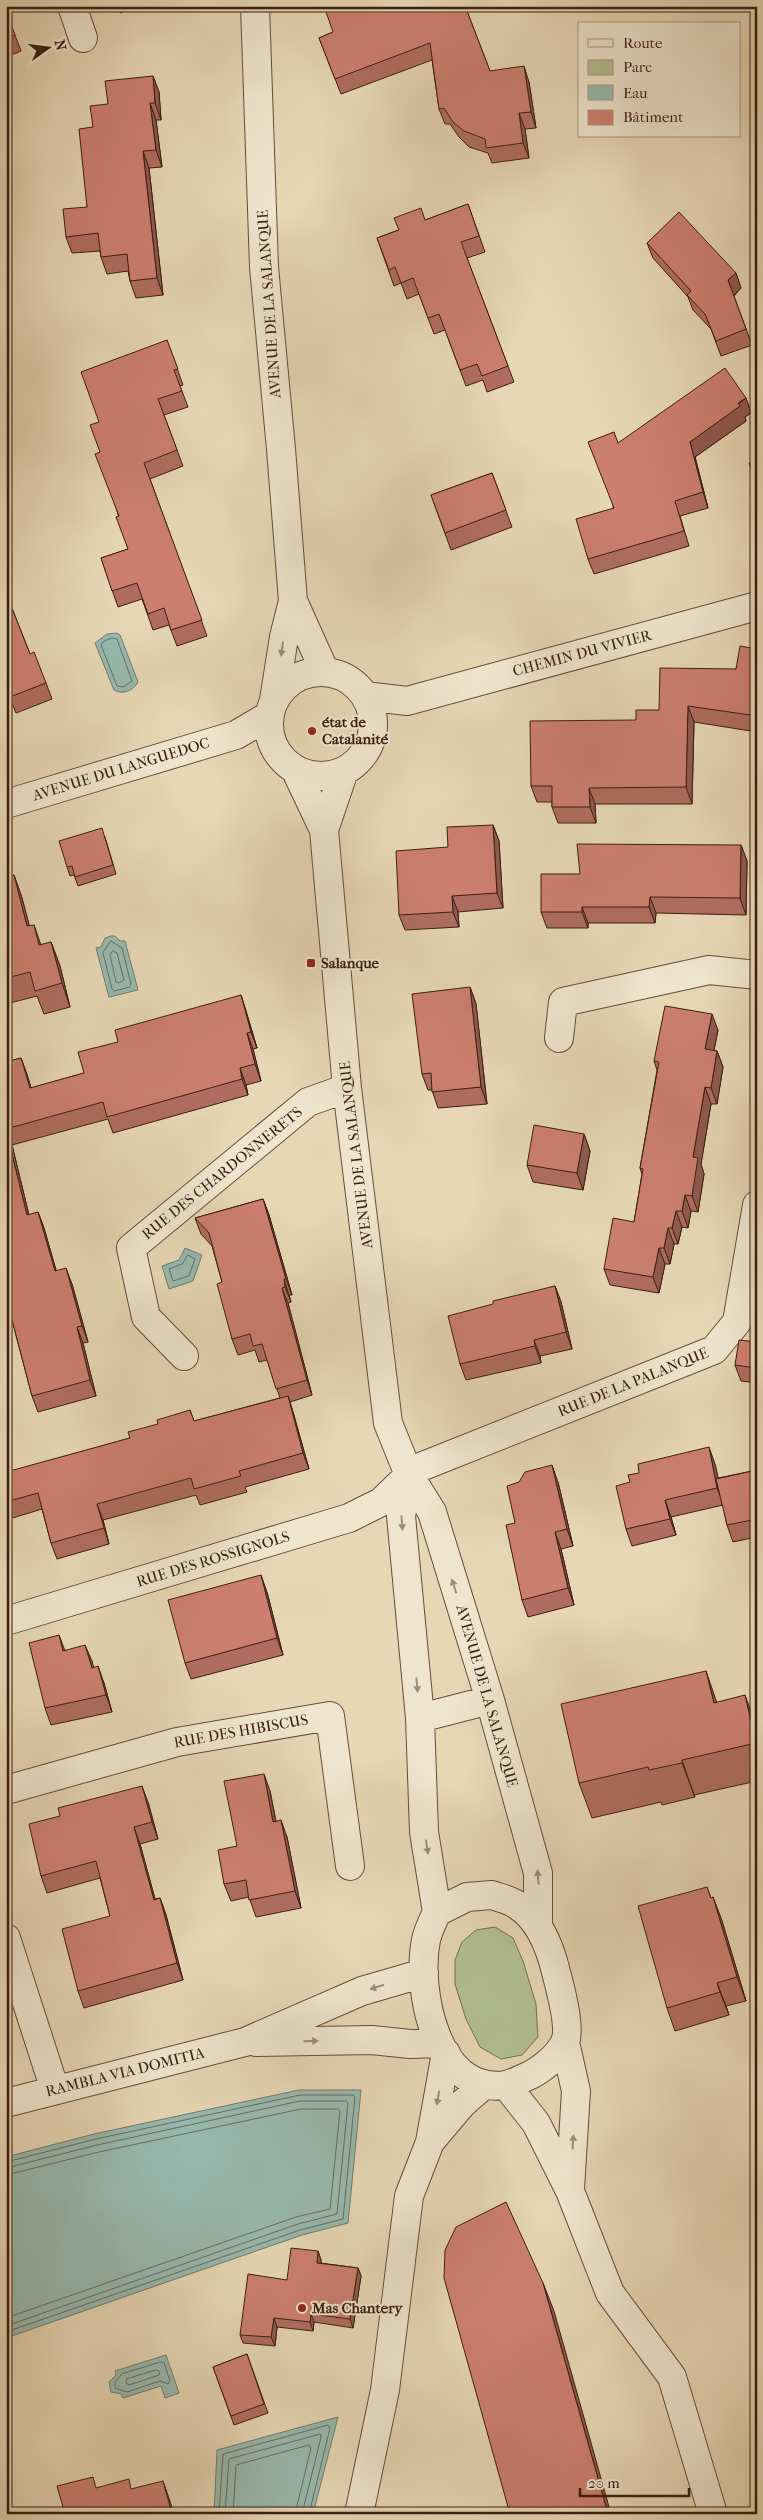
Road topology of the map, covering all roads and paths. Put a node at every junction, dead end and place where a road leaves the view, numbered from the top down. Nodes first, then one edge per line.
1 (72, 6) edge
2 (255, 6) edge
3 (83, 38) dead end
4 (293, 601) junction
5 (757, 606) edge
6 (325, 672) junction
7 (365, 696) junction
8 (407, 701) junction
9 (272, 708) junction
10 (373, 728) junction
11 (236, 735) junction
12 (274, 745) junction
13 (295, 769) junction
14 (344, 771) junction
15 (6, 804) edge
16 (324, 830) junction
17 (757, 975) edge
18 (558, 1038) dead end
19 (347, 1088) junction
20 (757, 1204) edge
21 (184, 1356) dead end
22 (409, 1475) junction
23 (6, 1621) edge
24 (490, 1700) junction
25 (420, 1718) junction
26 (6, 1790) edge
27 (350, 1866) dead end
28 (437, 1912) junction
29 (538, 1925) junction
30 (6, 1938) edge
31 (424, 1973) junction
32 (245, 2042) junction
33 (566, 2042) junction
34 (442, 2048) junction
35 (495, 2085) junction
36 (55, 2090) junction
37 (6, 2103) edge
38 (430, 2142) junction
39 (570, 2191) junction
40 (360, 2514) edge
41 (713, 2514) edge

1 - 3 street
2 - 4 street, AVENUE DE LA SALANQUE
4 - 6 street, AVENUE DE LA SALANQUE
4 -> 9 street, AVENUE DE LA SALANQUE
5 - 8 street, CHEMIN DU VIVIER
6 - 7 street
6 - 9 street
7 - 8 street, CHEMIN DU VIVIER
7 - 10 street
8 - 10 street, CHEMIN DU VIVIER
9 - 11 street, AVENUE DU LANGUEDOC
9 - 12 street
10 - 14 street
11 - 12 street
11 - 15 street, AVENUE DU LANGUEDOC
12 - 13 street
13 - 14 street
13 - 16 street, AVENUE DE LA SALANQUE
14 - 16 street, AVENUE DE LA SALANQUE
16 - 19 street, AVENUE DE LA SALANQUE
17 - 18 street
19 - 21 street, RUE DES CHARDONNERETS
19 - 22 street, AVENUE DE LA SALANQUE
20 - 22 street, RUE DE LA PALANQUE
22 - 23 street, RUE DES ROSSIGNOLS
24 -> 22 street, AVENUE DE LA SALANQUE
22 -> 25 street
24 - 25 street
29 -> 24 street, AVENUE DE LA SALANQUE
25 -> 28 street
26 - 27 street, RUE DES HIBISCUS
28 - 29 street
28 - 31 street
29 - 33 street
30 - 36 street
31 -> 32 street, RAMBLA VIA DOMITIA
31 - 34 street
32 -> 34 street, RAMBLA VIA DOMITIA
32 - 36 street, RAMBLA VIA DOMITIA
33 - 35 street
39 -> 33 street
34 - 35 street
34 -> 38 street
35 - 38 street
35 - 39 street
36 - 37 street, RAMBLA VIA DOMITIA
38 - 40 street
39 - 41 street

